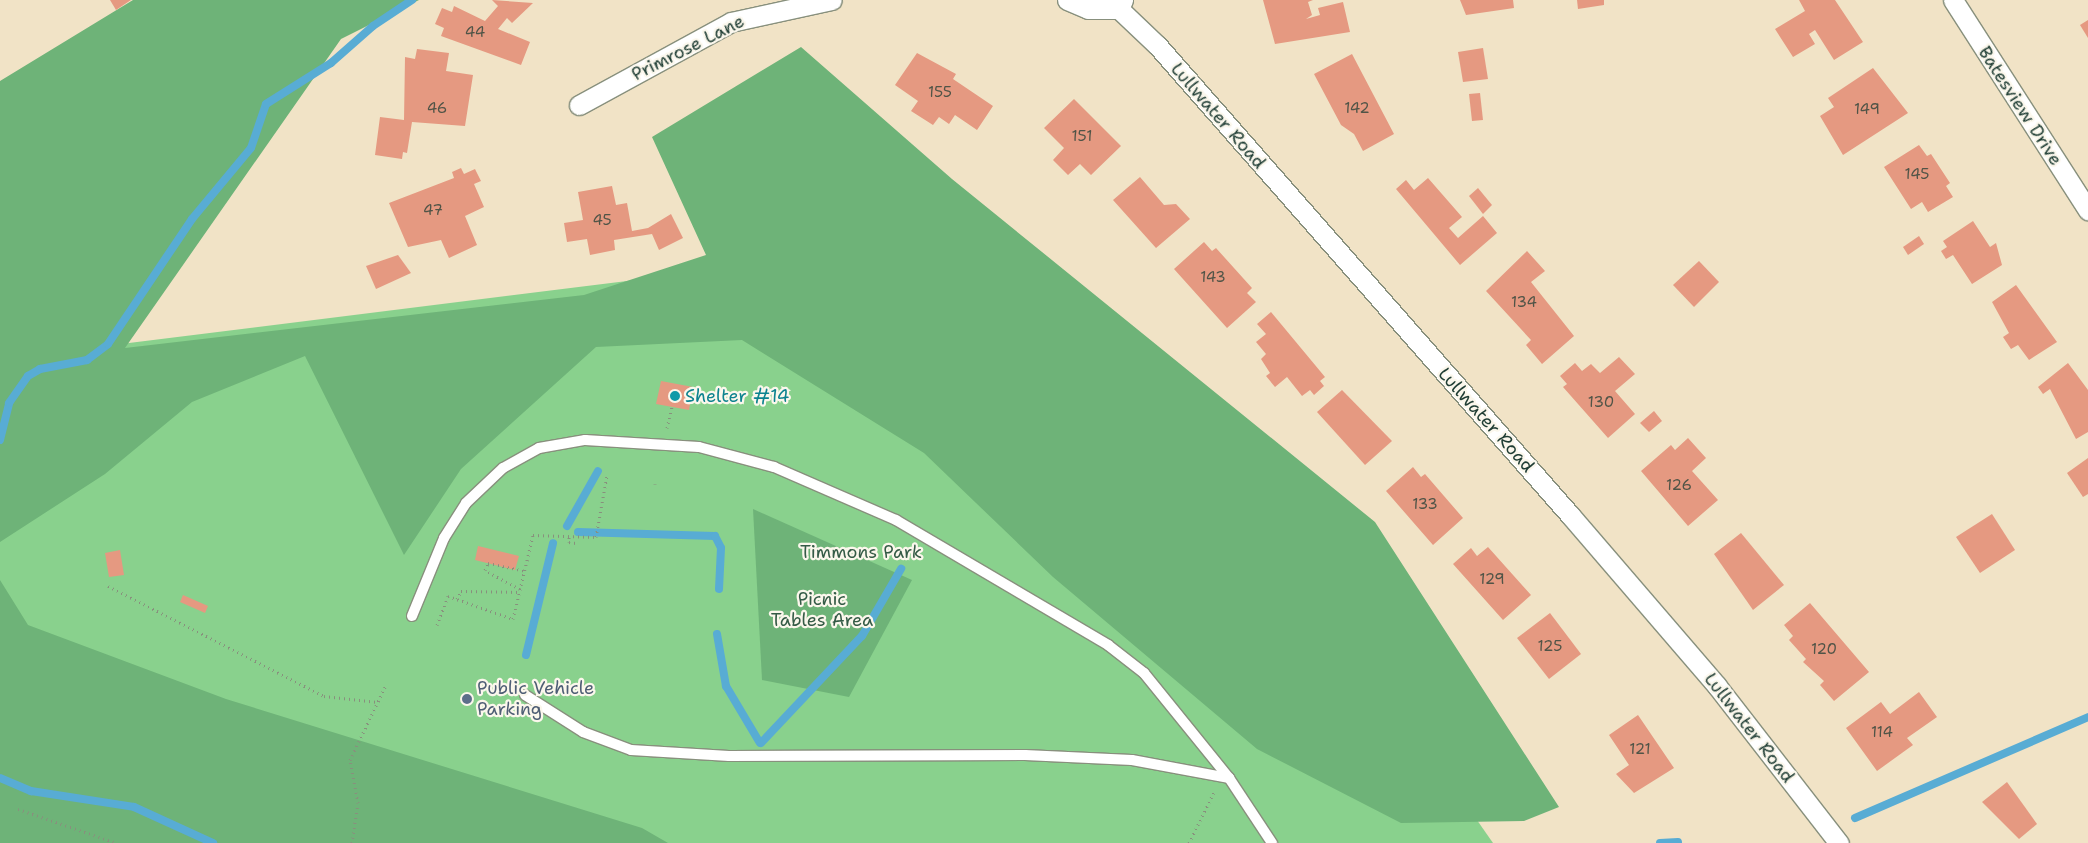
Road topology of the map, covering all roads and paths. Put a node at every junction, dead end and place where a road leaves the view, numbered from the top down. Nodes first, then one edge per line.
1 (832, 0) edge
2 (1067, 0) edge
3 (1954, 0) edge
4 (1121, 4) edge
5 (579, 105) dead end
6 (2088, 210) edge
7 (672, 407) dead end
8 (666, 436) dead end
9 (607, 475) dead end
10 (569, 537) junction
11 (576, 543) dead end
12 (525, 571) junction
13 (108, 586) dead end
14 (520, 591) junction
15 (457, 599) junction
16 (412, 616) dead end
17 (437, 625) dead end
18 (386, 685) dead end
19 (525, 695) dead end
20 (378, 702) junction
21 (1229, 778) junction
22 (1215, 790) dead end
23 (18, 810) dead end
24 (118, 843) edge
25 (352, 843) edge
26 (1189, 843) edge
27 (1272, 843) edge
28 (1839, 843) edge

1 - 5 street, Primrose Lane
2 - 4 street, Lullwater Road
3 - 6 street, Batesview Drive
4 - 28 street, Lullwater Road
7 - 8 path
9 - 10 path
10 - 11 path
10 - 12 path
12 - 14 path
12 - 14 path
13 - 20 path
14 - 15 path
14 - 15 path
15 - 17 path
16 - 21 lane
18 - 20 path
19 - 21 lane
20 - 25 path
21 - 27 lane
22 - 26 path
23 - 24 path

